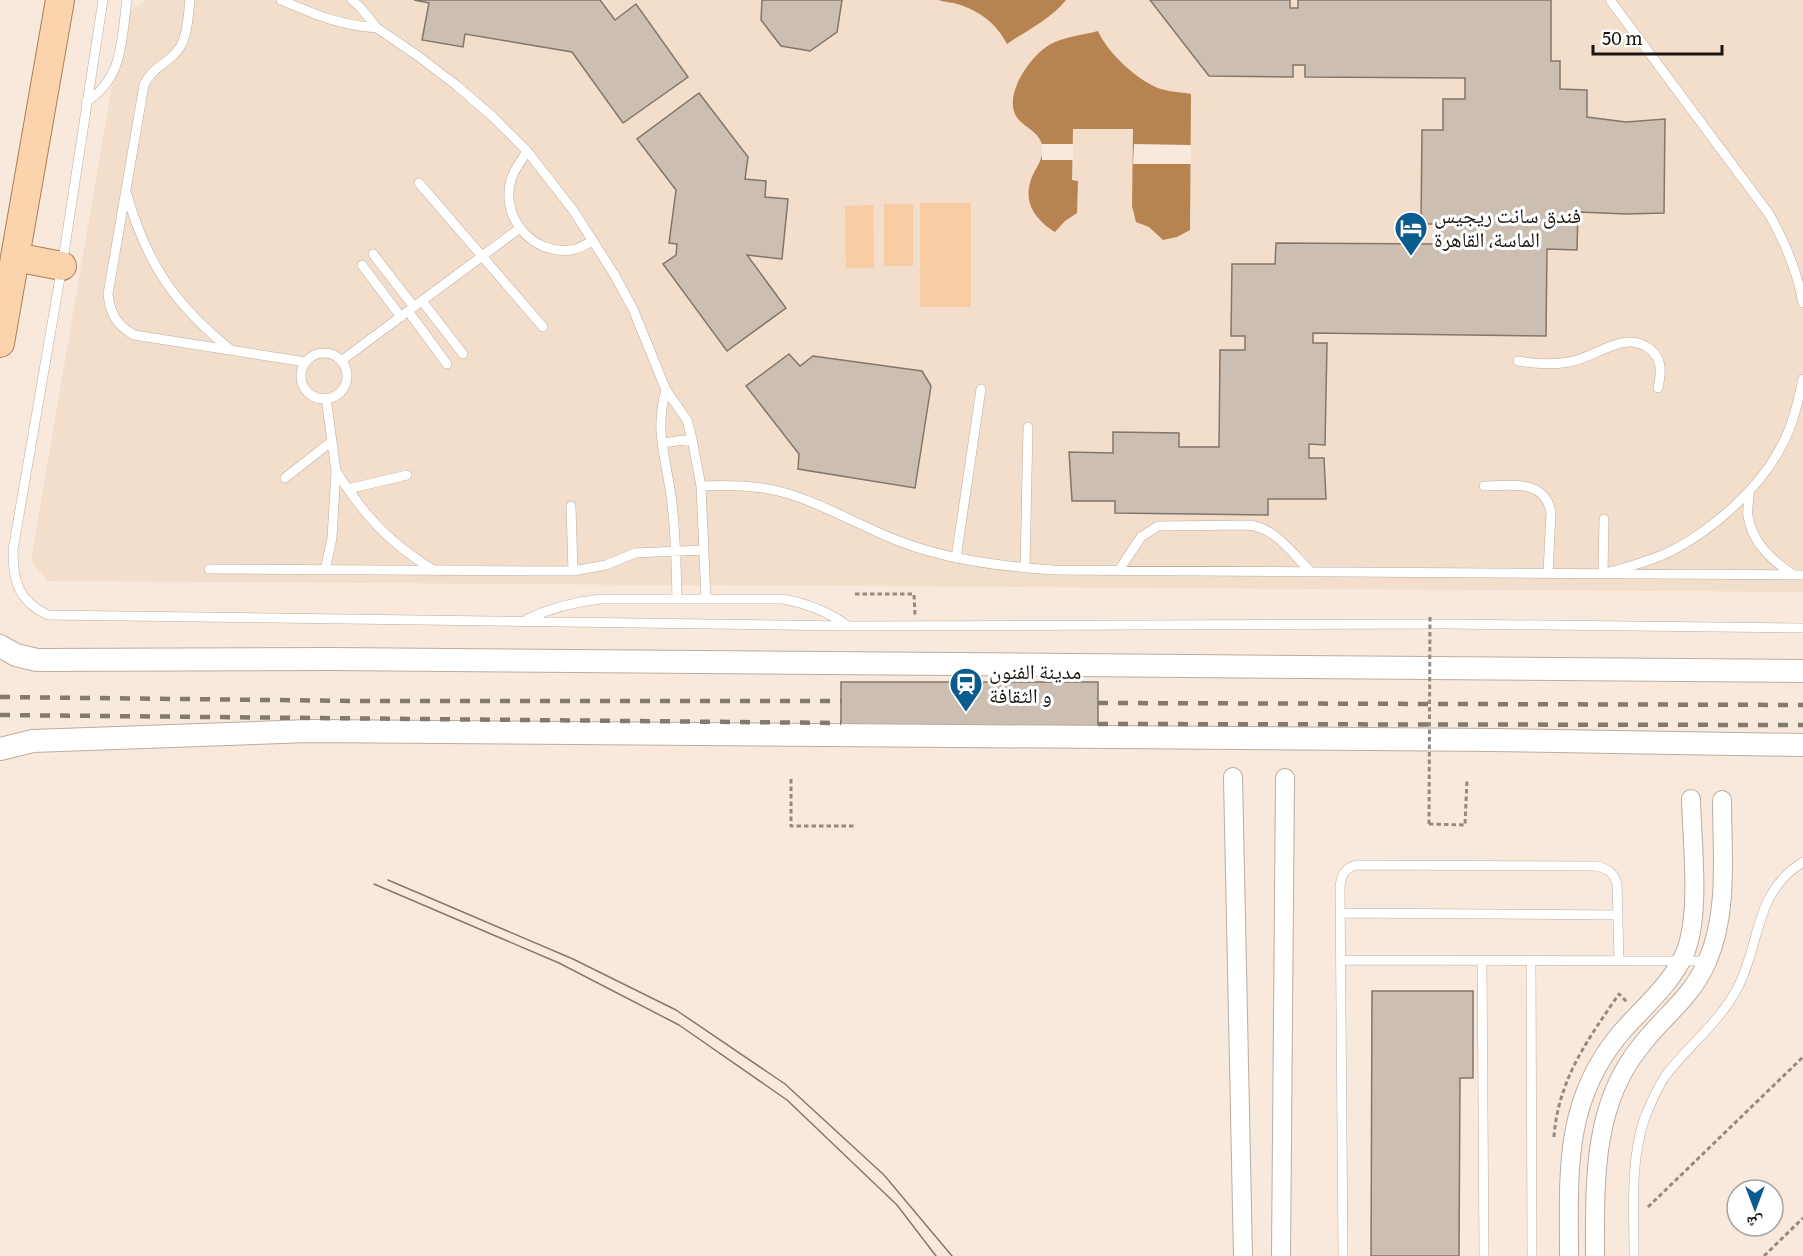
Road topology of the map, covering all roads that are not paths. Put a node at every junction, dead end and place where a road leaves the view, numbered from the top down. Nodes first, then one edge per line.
1 (60, 0) edge
2 (103, 0) edge
3 (127, 0) edge
4 (190, 0) edge
5 (281, 0) edge
6 (308, 0) edge
7 (352, 0) edge
8 (1610, 0) edge
9 (304, 10) junction
10 (377, 28) junction
11 (86, 102) junction
12 (527, 151) junction
13 (419, 183) dead end
14 (126, 193) junction
15 (520, 228) junction
16 (593, 241) junction
17 (374, 254) dead end
18 (15, 257) junction
19 (482, 257) junction
20 (362, 265) dead end
21 (62, 266) junction
22 (422, 301) junction
23 (1803, 303) edge
24 (408, 312) junction
25 (543, 327) dead end
26 (0, 343) edge
27 (231, 350) junction
28 (463, 354) dead end
29 (341, 361) junction
30 (1518, 361) dead end
31 (306, 362) junction
32 (447, 364) dead end
33 (1803, 379) edge
34 (1658, 388) dead end
35 (981, 389) dead end
36 (666, 390) junction
37 (327, 398) junction
38 (1028, 427) dead end
39 (692, 439) junction
40 (333, 441) junction
41 (662, 443) junction
42 (336, 471) junction
43 (407, 475) dead end
44 (285, 478) dead end
45 (701, 486) junction
46 (1484, 486) dead end
47 (348, 489) junction
48 (1749, 493) junction
49 (572, 506) dead end
50 (1604, 519) dead end
51 (704, 550) junction
52 (675, 551) junction
53 (956, 558) junction
54 (1025, 568) junction
55 (209, 569) dead end
56 (326, 570) junction
57 (434, 570) junction
58 (1119, 570) junction
59 (573, 571) junction
60 (1310, 571) junction
61 (1548, 573) junction
62 (1604, 574) junction
63 (1798, 575) edge
64 (677, 599) junction
65 (706, 599) junction
66 (523, 621) junction
67 (848, 626) junction
68 (1803, 628) edge
69 (0, 646) edge
70 (1803, 671) edge
71 (1803, 745) edge
72 (0, 749) edge
73 (1233, 777) dead end
74 (1285, 778) dead end
75 (1691, 799) dead end
76 (1722, 800) dead end
77 (1803, 862) edge
78 (1340, 913) junction
79 (1618, 915) junction
80 (1341, 960) junction
81 (1482, 960) junction
82 (1531, 960) junction
83 (1619, 960) junction
84 (1680, 961) junction
85 (1708, 961) junction
86 (1243, 1256) edge
87 (1281, 1256) edge
88 (1343, 1256) edge
89 (1484, 1256) edge
90 (1532, 1256) edge
91 (1569, 1256) edge
92 (1595, 1256) edge
93 (1634, 1256) edge

1 - 18 main road
2 - 11 lane
3 - 11 lane
4 - 14 lane
5 - 9 lane
6 - 9 lane
7 - 10 lane
8 - 23 lane
9 - 10 lane
10 - 12 lane
11 - 21 lane
12 - 15 lane
12 - 16 lane
13 - 19 lane
14 - 27 lane
14 - 27 lane
15 - 16 lane
15 - 19 lane
16 - 36 lane
17 - 24 lane
18 - 21 main road
18 - 26 main road
19 - 22 lane
19 - 25 lane
20 - 24 lane
21 - 66 lane
22 - 24 lane
22 - 28 lane
24 - 29 lane
24 - 32 lane
27 - 31 lane
29 - 31 lane
29 - 37 lane
30 - 34 lane
31 - 37 lane
33 - 48 lane
35 - 53 lane
36 - 39 lane
36 - 41 lane
37 - 40 lane
38 - 54 lane
39 - 41 lane
39 - 45 lane
40 - 42 lane
40 - 44 lane
41 - 52 lane
42 - 47 lane
42 - 56 lane
43 - 47 lane
45 - 51 lane
45 - 53 lane
46 - 61 lane
47 - 57 lane
48 - 62 lane
48 - 63 lane
49 - 59 lane
50 - 62 lane
51 - 52 lane
51 - 65 lane
52 - 59 lane
52 - 64 lane
53 - 54 lane
54 - 58 lane
55 - 56 lane
56 - 57 lane
57 - 59 lane
58 - 60 lane
58 - 60 lane
60 - 61 lane
61 - 62 lane
62 - 63 lane
64 - 65 lane
64 - 66 lane
65 - 67 lane
66 - 67 lane
67 - 68 lane
69 - 70 street
71 - 72 street
73 - 86 street
74 - 87 street
75 - 84 street
76 - 85 street
77 - 93 lane
78 - 79 lane
78 - 79 lane
78 - 80 lane
79 - 83 lane
80 - 81 lane
80 - 88 lane
81 - 82 lane
81 - 89 lane
82 - 83 lane
82 - 90 lane
83 - 84 lane
84 - 85 lane
84 - 91 street
85 - 92 street

